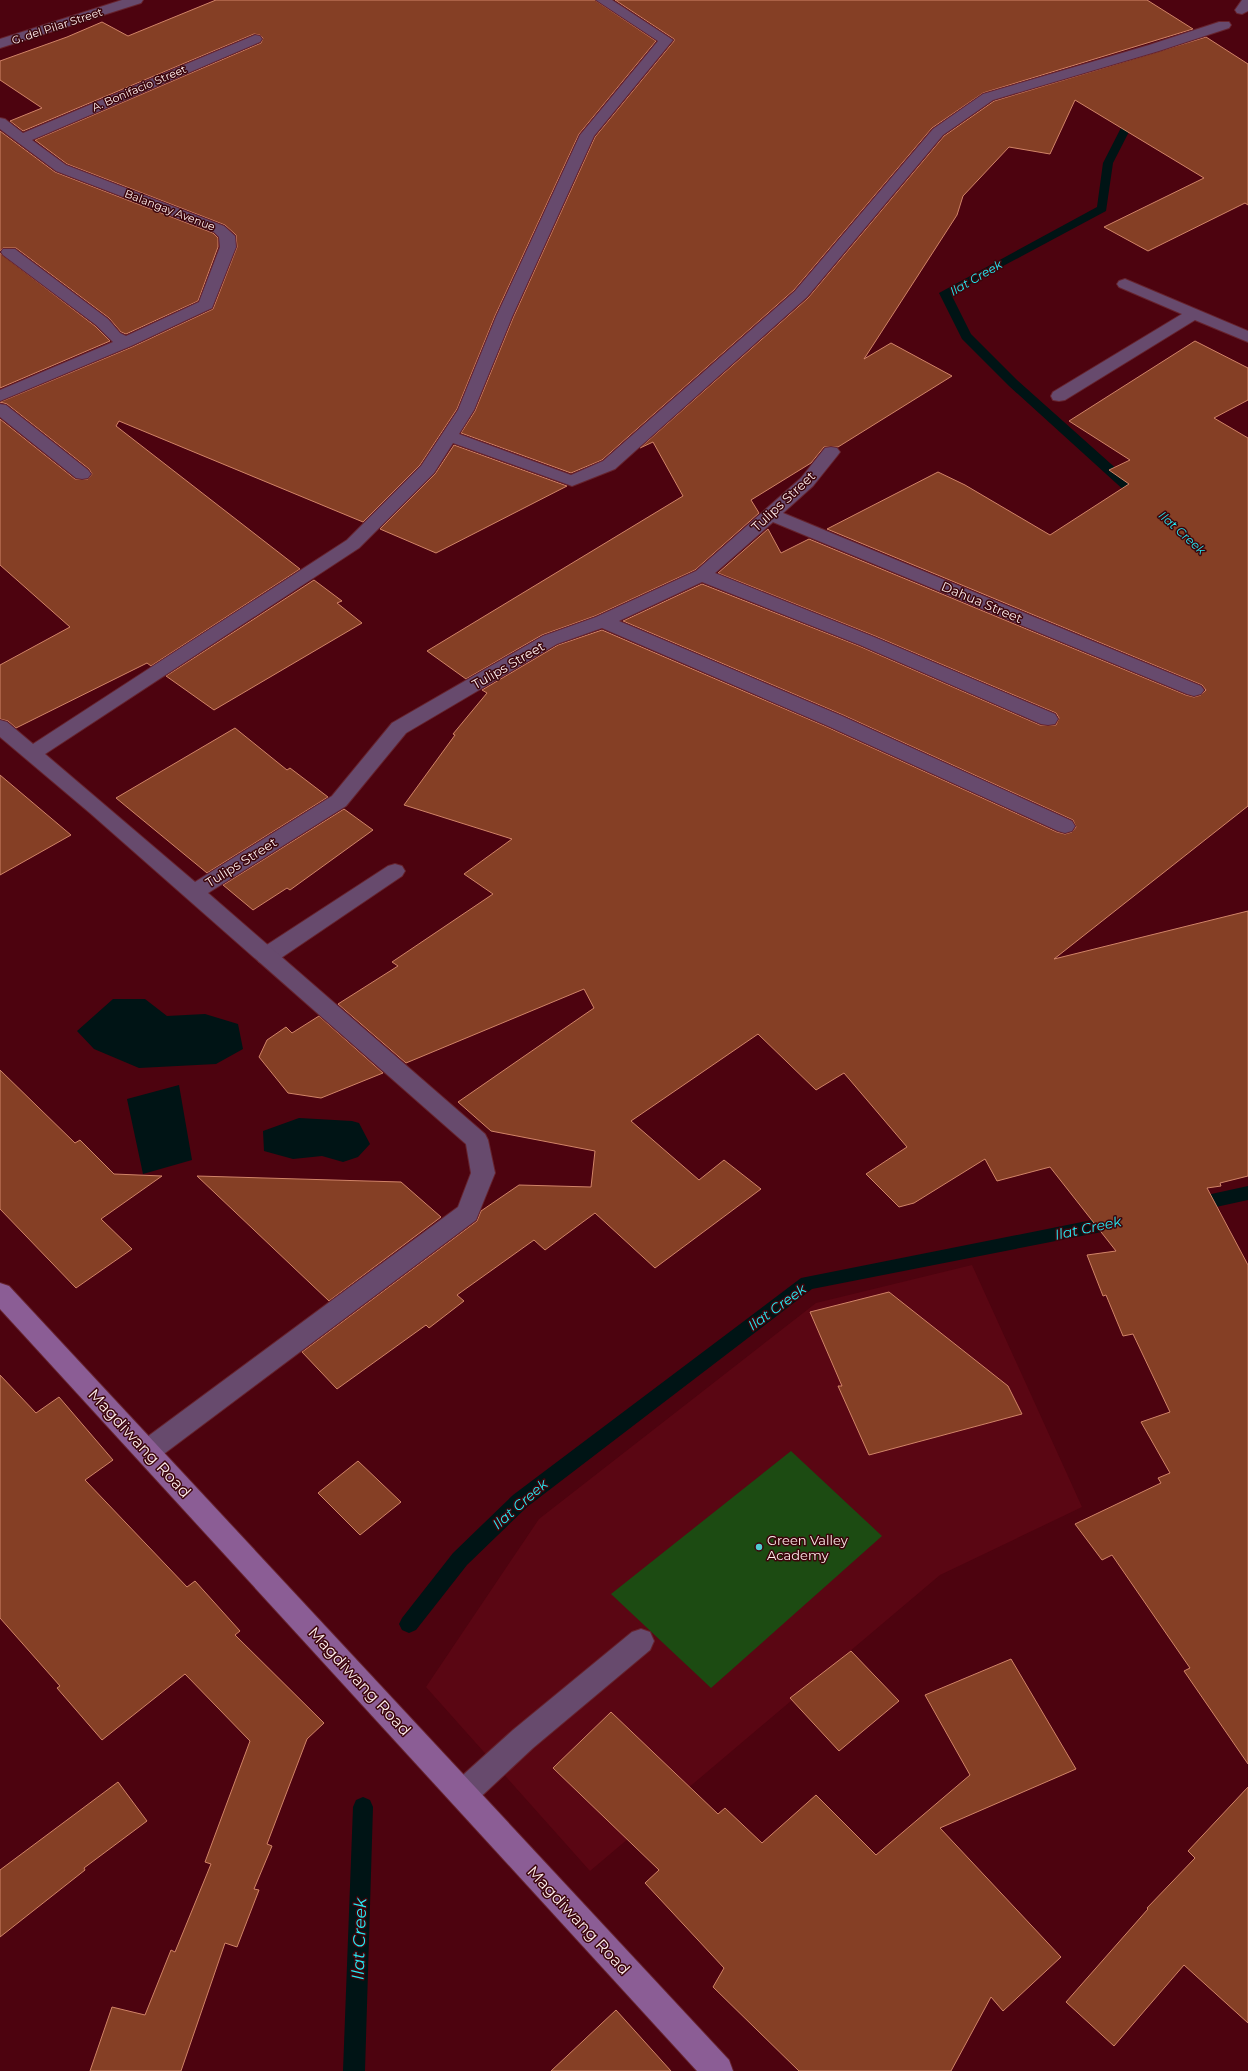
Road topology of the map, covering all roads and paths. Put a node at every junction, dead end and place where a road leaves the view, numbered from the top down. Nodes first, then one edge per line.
1 (136, 0) edge
2 (602, 0) edge
3 (1224, 26) dead end
4 (255, 39) dead end
5 (0, 44) edge
6 (0, 122) edge
7 (23, 138) junction
8 (9, 252) dead end
9 (1125, 284) dead end
10 (1195, 313) junction
11 (1246, 334) edge
12 (125, 343) junction
13 (0, 396) edge
14 (1059, 396) dead end
15 (0, 409) edge
16 (449, 436) junction
17 (831, 452) dead end
18 (82, 474) dead end
19 (770, 514) junction
20 (702, 575) junction
21 (603, 621) junction
22 (1194, 690) dead end
23 (1048, 720) dead end
24 (0, 727) edge
25 (32, 754) junction
26 (1065, 826) dead end
27 (395, 871) dead end
28 (193, 893) junction
29 (267, 956) junction
30 (0, 1292) edge
31 (148, 1451) junction
32 (641, 1641) dead end
33 (463, 1794) junction
34 (718, 2071) edge

1 - 5 street, G. del Pilar Street
2 - 16 street
3 - 16 street
4 - 7 street, A. Bonifacio Street
6 - 7 street, Balangay Avenue
7 - 12 street, Balangay Avenue
8 - 12 street
9 - 10 street
10 - 11 street
10 - 14 street
12 - 13 street, Balangay Avenue
15 - 18 street
16 - 25 street
17 - 19 street, Tulips Street
19 - 20 street, Tulips Street
19 - 22 street, Dahua Street
20 - 21 street, Tulips Street
20 - 23 street
21 - 26 street
21 - 28 street, Tulips Street
24 - 25 street
25 - 28 street
27 - 29 street
28 - 29 street
29 - 31 street
30 - 31 main road, Magdiwang Road
31 - 33 main road, Magdiwang Road
32 - 33 street
33 - 34 main road, Magdiwang Road

